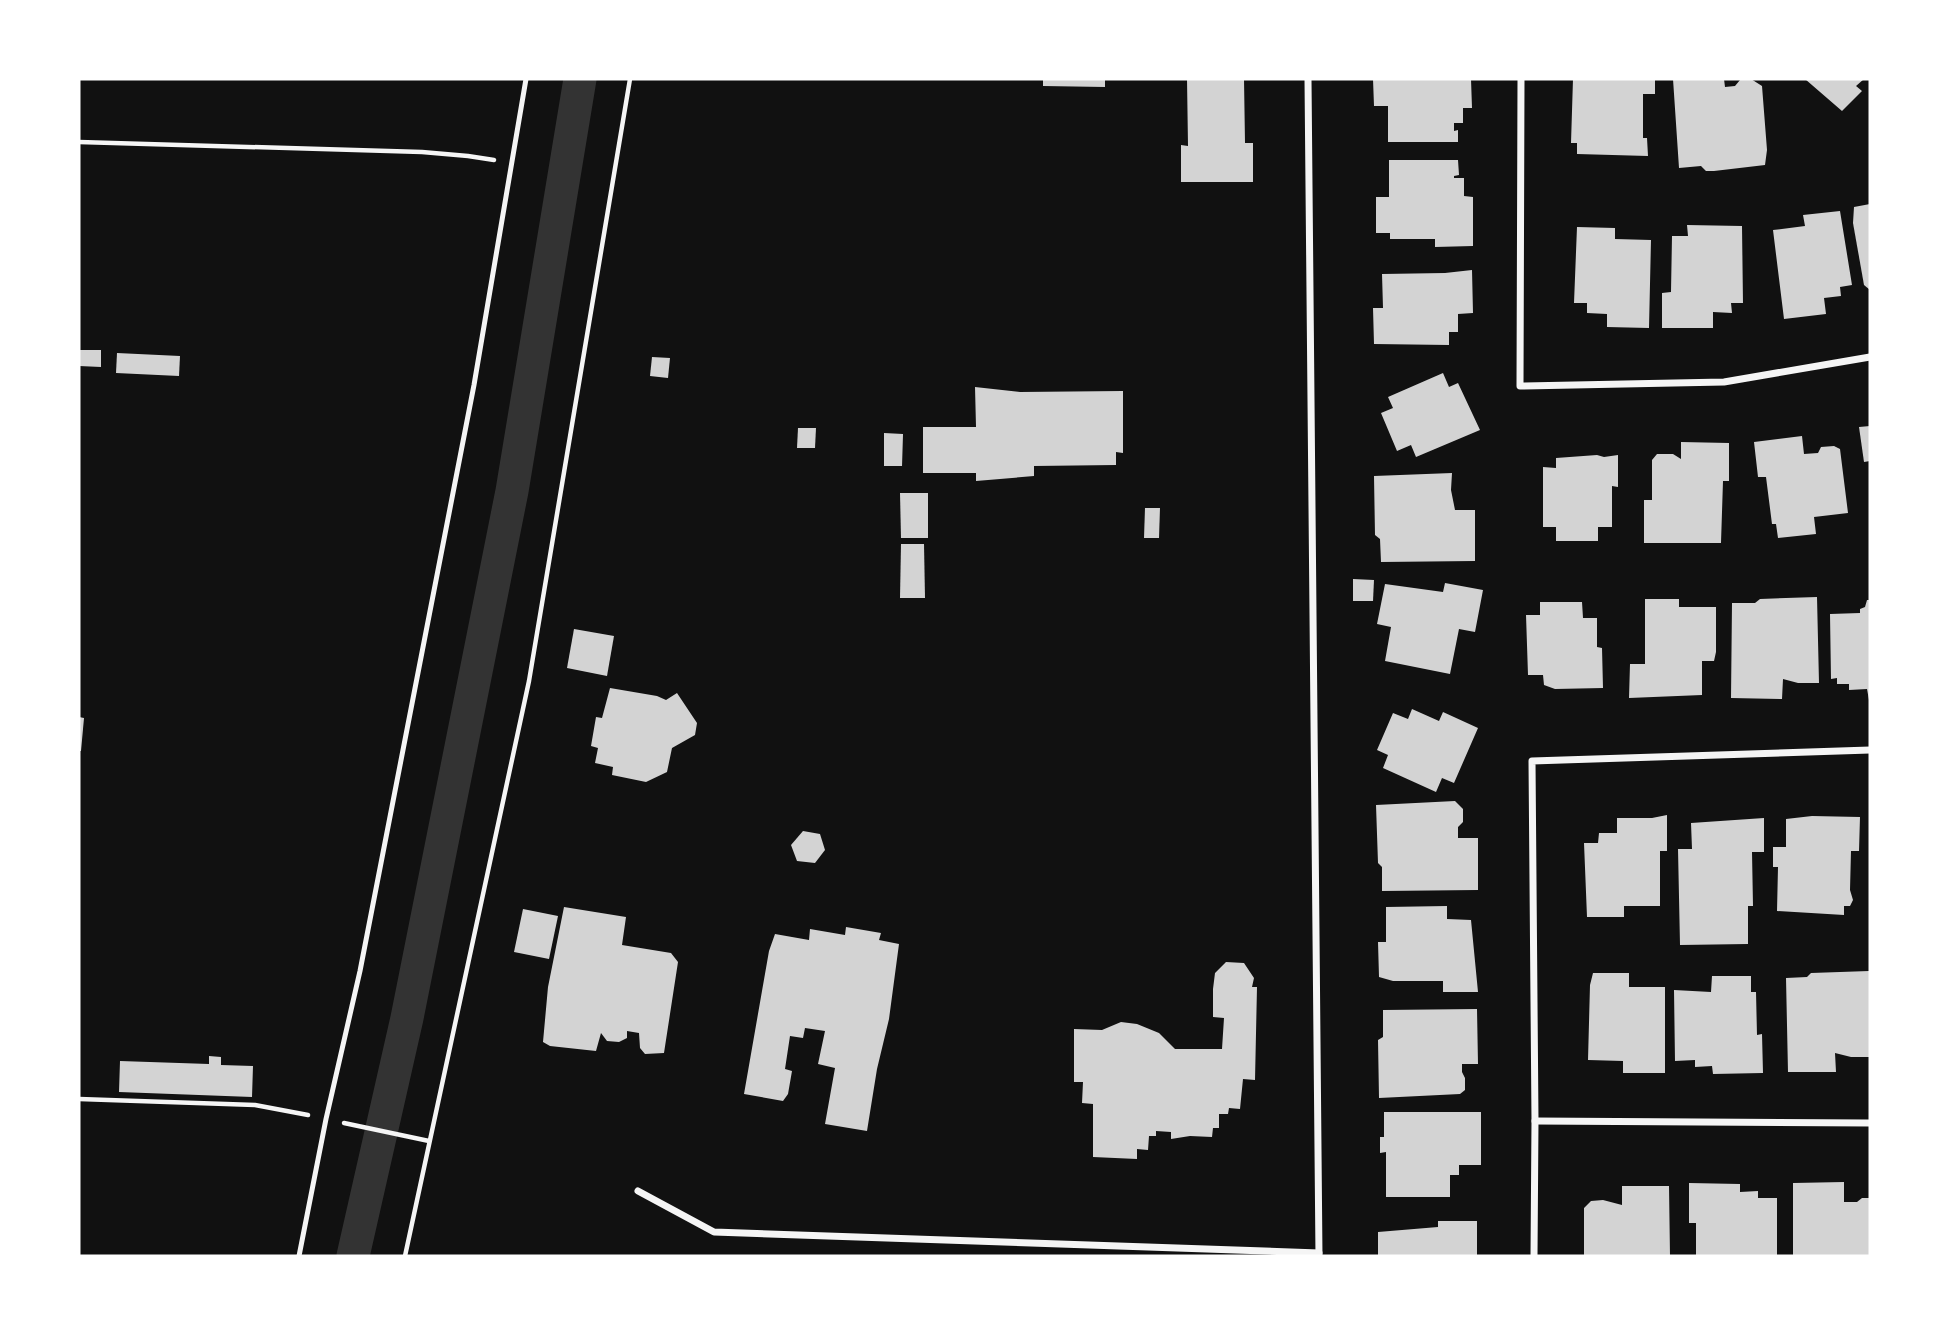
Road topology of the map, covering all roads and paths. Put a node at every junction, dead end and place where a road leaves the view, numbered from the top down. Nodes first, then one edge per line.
1 (526, 79) edge
2 (630, 79) edge
3 (1308, 79) edge
4 (1521, 79) edge
5 (79, 142) edge
6 (512, 164) junction
7 (1870, 357) edge
8 (1870, 750) edge
9 (79, 1099) edge
10 (326, 1119) junction
11 (1535, 1121) junction
12 (1870, 1123) edge
13 (429, 1141) junction
14 (638, 1191) dead end
15 (1319, 1255) edge
16 (299, 1256) edge
17 (405, 1256) edge
18 (1534, 1256) edge

1 - 6 lane
2 - 13 path
3 - 15 street
4 - 7 street
5 - 6 path
6 - 10 lane
8 - 11 street
9 - 10 path
10 - 13 path
10 - 16 lane
11 - 12 street
11 - 18 street
13 - 17 path
14 - 15 street

